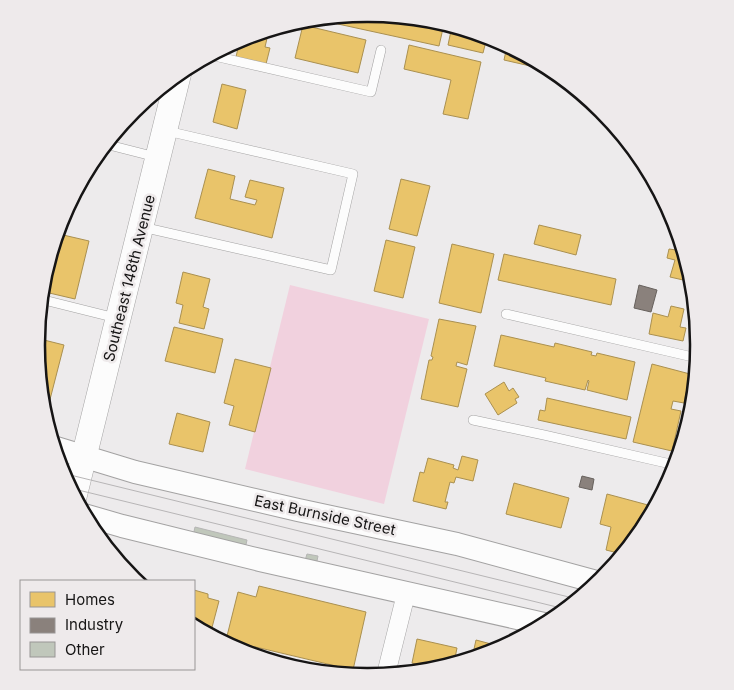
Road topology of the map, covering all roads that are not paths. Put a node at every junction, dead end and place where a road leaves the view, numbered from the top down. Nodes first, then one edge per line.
1 (381, 50) dead end
2 (221, 58) edge
3 (177, 85) edge
4 (165, 130) junction
5 (113, 146) edge
6 (158, 157) junction
7 (142, 227) junction
8 (47, 301) edge
9 (506, 314) dead end
10 (119, 318) junction
11 (689, 356) edge
12 (472, 420) dead end
13 (62, 450) edge
14 (84, 456) junction
15 (667, 463) edge
16 (77, 486) edge
17 (96, 519) edge
18 (588, 579) edge
19 (406, 594) junction
20 (532, 621) edge
21 (388, 667) edge

1 - 2 lane
3 - 4 main road, Southeast 148th Avenue
4 - 6 main road, Southeast 148th Avenue
4 - 7 lane
5 - 6 lane
6 - 7 main road, Southeast 148th Avenue
7 - 10 main road, Southeast 148th Avenue
8 - 10 lane
9 - 11 lane
10 - 14 main road, Southeast 148th Avenue
12 - 15 lane
13 - 14 street, East Burnside Street
14 - 16 main road, Southeast 148th Avenue
14 - 18 street, East Burnside Street
17 - 19 street
19 - 20 street
19 - 21 street

